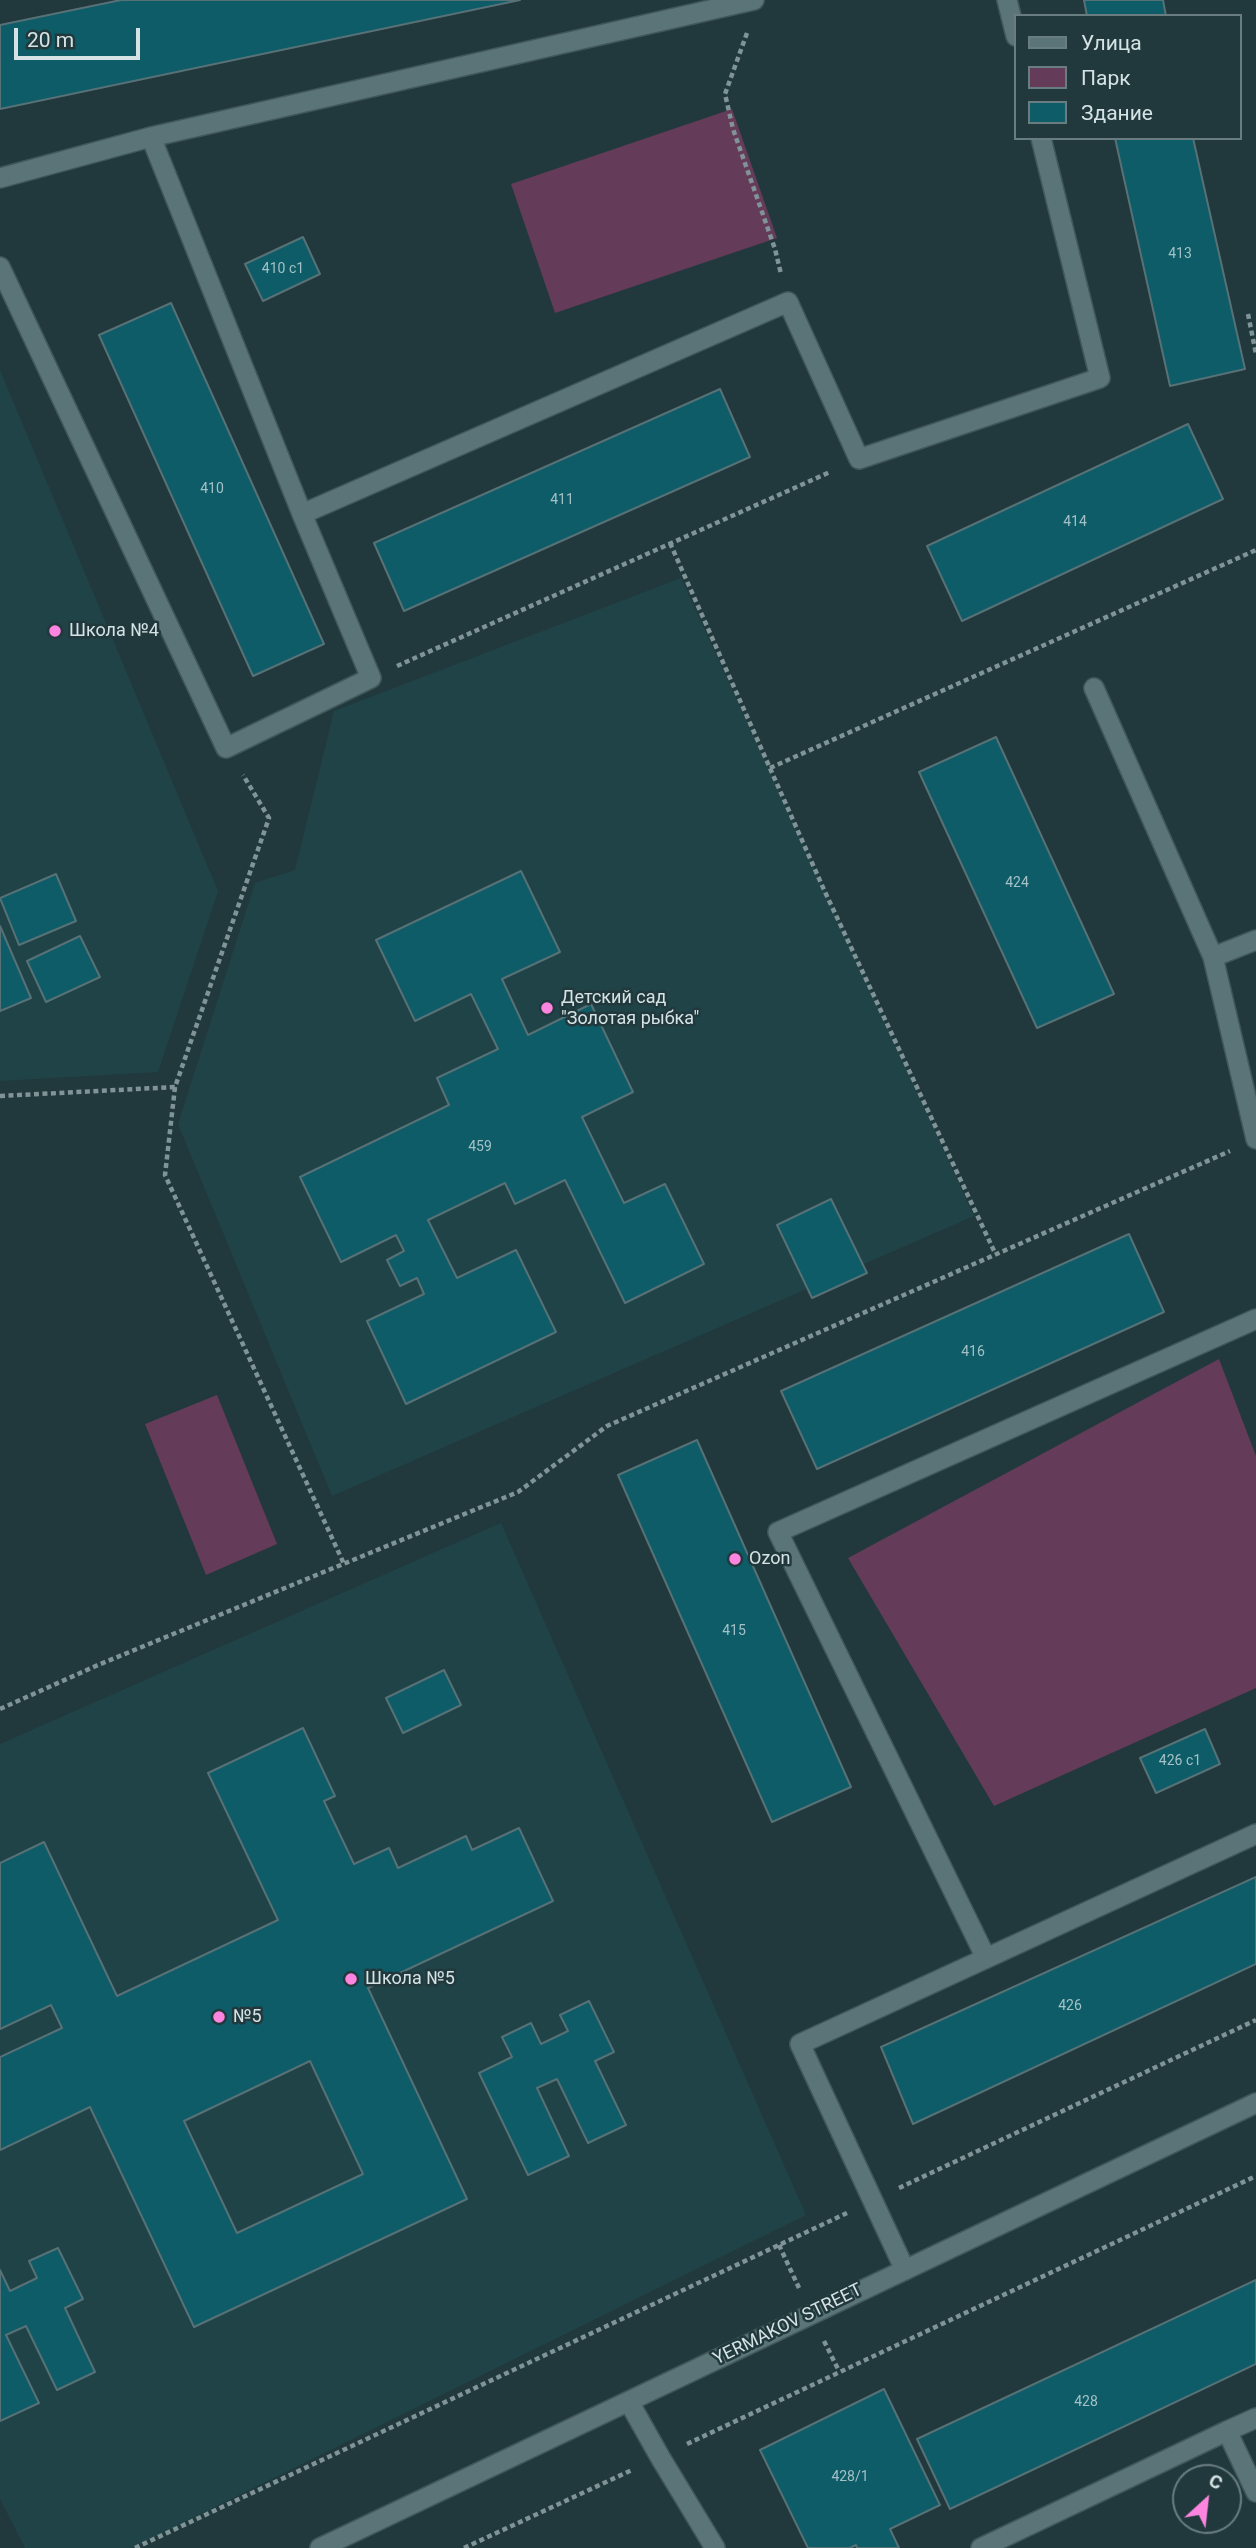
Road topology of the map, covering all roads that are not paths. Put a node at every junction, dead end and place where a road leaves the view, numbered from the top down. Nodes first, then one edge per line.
1 (754, 0) edge
2 (1007, 0) edge
3 (1014, 28) edge
4 (151, 137) junction
5 (1041, 140) edge
6 (0, 178) edge
7 (0, 267) edge
8 (302, 514) junction
9 (1094, 688) dead end
10 (1256, 940) edge
11 (1213, 957) junction
12 (1256, 1139) edge
13 (1256, 1319) edge
14 (1256, 1834) edge
15 (986, 1958) junction
16 (1256, 2103) edge
17 (905, 2270) junction
18 (629, 2402) junction
19 (1256, 2418) edge
20 (1227, 2431) junction
21 (1256, 2491) edge
22 (320, 2548) edge
23 (715, 2548) edge
24 (981, 2548) edge

1 - 4 street
2 - 3 street
4 - 6 street
4 - 8 street
5 - 8 street
7 - 8 street
9 - 11 street
10 - 11 street
11 - 12 street
13 - 15 street
14 - 15 street
15 - 17 street
16 - 17 street, YERMAKOV STREET
17 - 18 street, YERMAKOV STREET
18 - 22 street, YERMAKOV STREET
18 - 23 street
19 - 20 street
20 - 21 street
20 - 24 street

